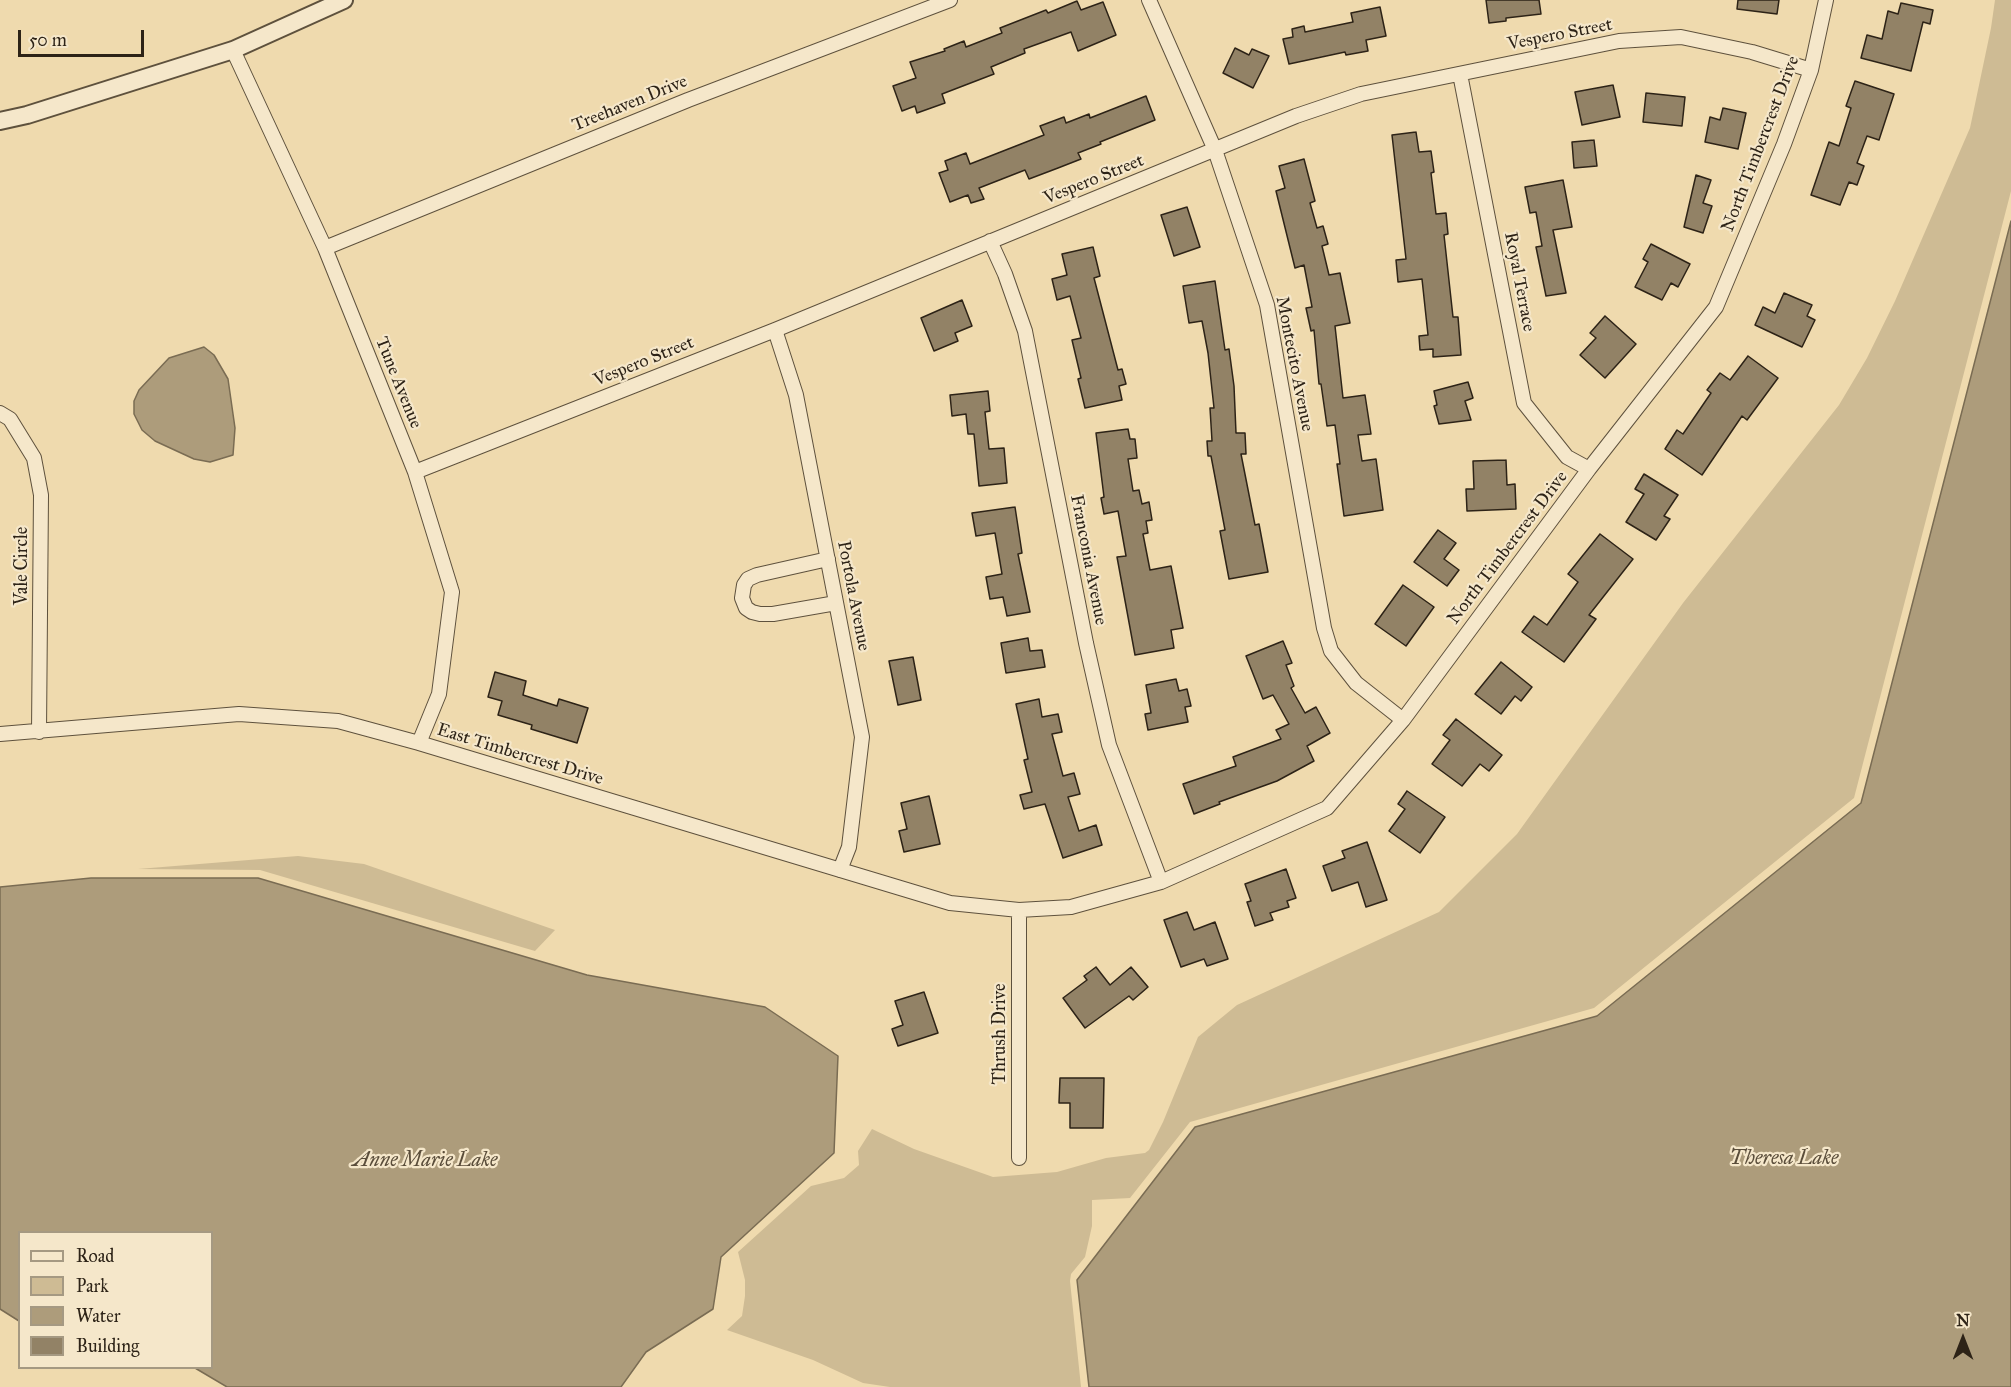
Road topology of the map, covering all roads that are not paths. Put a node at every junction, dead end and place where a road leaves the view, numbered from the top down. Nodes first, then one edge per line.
1 (344, 0) edge
2 (950, 0) edge
3 (1149, 0) edge
4 (1826, 0) edge
5 (233, 50) junction
6 (1811, 69) junction
7 (1460, 74) junction
8 (0, 120) edge
9 (1215, 150) junction
10 (990, 241) junction
11 (325, 248) junction
12 (775, 330) junction
13 (0, 413) edge
14 (1589, 469) junction
15 (415, 472) junction
16 (828, 559) junction
17 (836, 603) junction
18 (1403, 720) junction
19 (39, 732) junction
20 (0, 734) edge
21 (419, 743) junction
22 (840, 870) junction
23 (1161, 882) junction
24 (1019, 910) junction
25 (1019, 1158) dead end

1 - 5 street
2 - 11 street, Treehaven Drive
3 - 9 street, Montecito Avenue
4 - 6 street, North Timbercrest Drive
5 - 8 street
5 - 11 street, Tune Avenue
6 - 7 street, Vespero Street
6 - 14 street, North Timbercrest Drive
7 - 9 street, Vespero Street
7 - 14 street, Royal Terrace
9 - 10 street, Vespero Street
9 - 18 street, Montecito Avenue
10 - 12 street, Vespero Street
10 - 23 street, Franconia Avenue
11 - 15 street, Tune Avenue
12 - 15 street, Vespero Street
12 - 16 street, Portola Avenue
13 - 19 street, Vale Circle
14 - 18 street, North Timbercrest Drive
15 - 21 street, Tune Avenue
16 - 17 street, Portola Avenue
16 - 17 street
17 - 22 street, Portola Avenue
18 - 23 street, North Timbercrest Drive
19 - 20 street, East Timbercrest Drive
19 - 21 street, East Timbercrest Drive
21 - 22 street, East Timbercrest Drive
22 - 24 street, East Timbercrest Drive
23 - 24 street, North Timbercrest Drive
24 - 25 street, Thrush Drive

